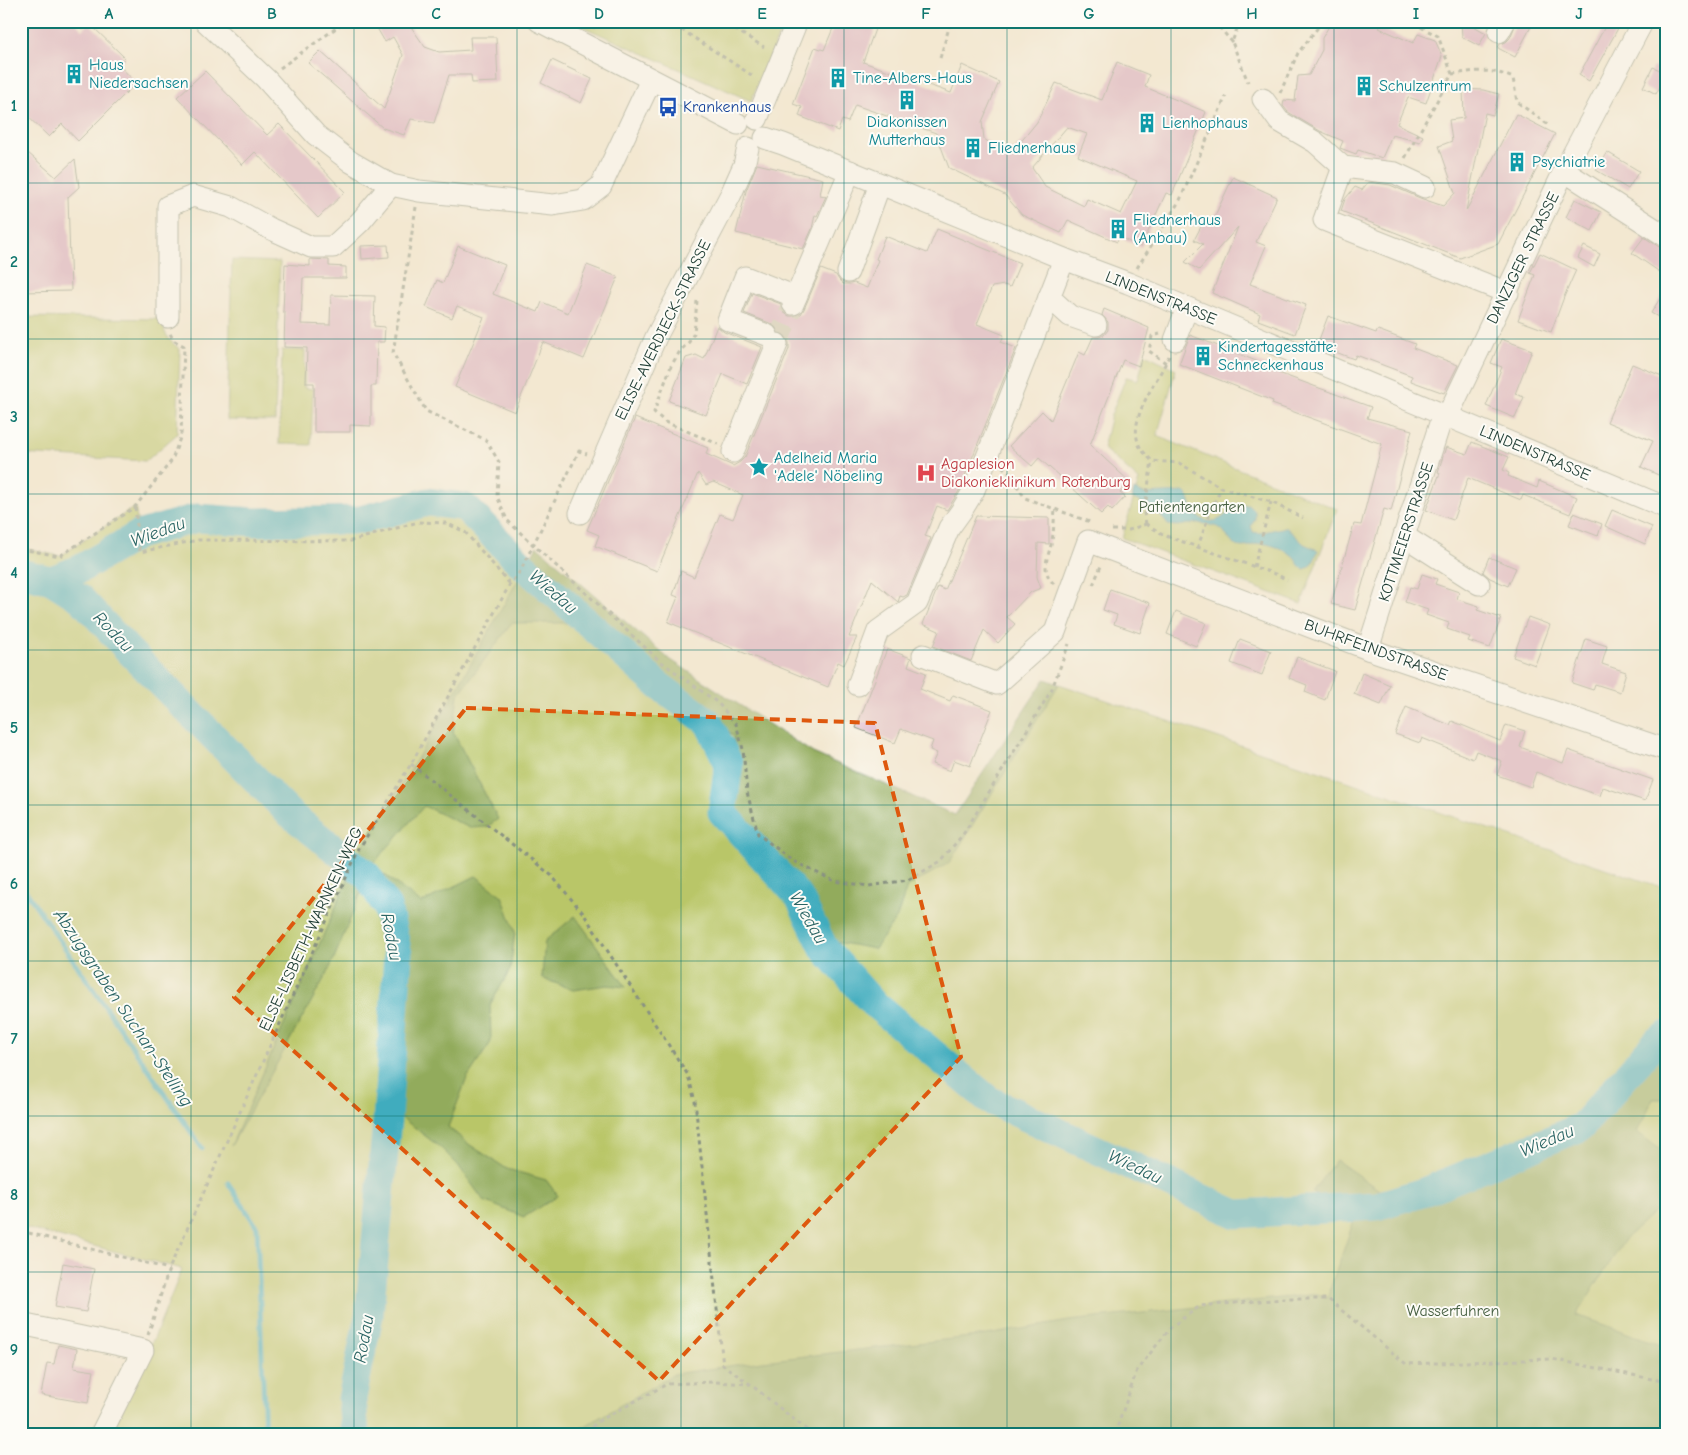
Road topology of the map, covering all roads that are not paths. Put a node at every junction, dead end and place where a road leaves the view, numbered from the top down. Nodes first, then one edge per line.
1 (205, 21) edge
2 (539, 21) edge
3 (797, 21) edge
4 (1643, 21) edge
5 (651, 80) junction
6 (1272, 96) road end
7 (747, 121) junction
8 (756, 143) junction
9 (1343, 167) junction
10 (1564, 171) junction
11 (850, 172) junction
12 (880, 184) junction
13 (391, 185) junction
14 (1425, 187) dead end
15 (1667, 237) edge
16 (1064, 259) junction
17 (848, 272) dead end
18 (1508, 292) junction
19 (1049, 297) junction
20 (1187, 308) junction
21 (168, 317) road end
22 (1096, 325) dead end
23 (1176, 340) road end
24 (1445, 416) junction
25 (733, 452) road end
26 (1667, 508) edge
27 (580, 513) dead end
28 (1404, 536) junction
29 (1479, 584) dead end
30 (1368, 649) junction
31 (922, 655) dead end
32 (858, 685) dead end
33 (1667, 750) edge
34 (21, 1324) edge
35 (101, 1434) edge

1 - 13 street
2 - 5 street
3 - 7 street
4 - 10 street, DANZIGER STRASSE
5 - 7 street
5 - 13 street
6 - 9 street
7 - 8 street
8 - 11 street, LINDENSTRASSE
8 - 27 street, ELISE-AVERDIECK-STRASSE
9 - 14 street
9 - 18 street
10 - 15 street
10 - 18 street, DANZIGER STRASSE
11 - 12 street, LINDENSTRASSE
11 - 25 street
12 - 16 street, LINDENSTRASSE
12 - 17 street
13 - 21 street
16 - 19 street
16 - 20 street, LINDENSTRASSE
18 - 24 street, DANZIGER STRASSE
19 - 22 street
19 - 32 street
20 - 23 street
20 - 24 street, LINDENSTRASSE
24 - 26 street, LINDENSTRASSE
24 - 28 street, KOTTMEIERSTRASSE
28 - 29 street
28 - 30 street, KOTTMEIERSTRASSE
30 - 31 street, BUHRFEINDSTRASSE
30 - 33 street, BUHRFEINDSTRASSE
34 - 35 street

